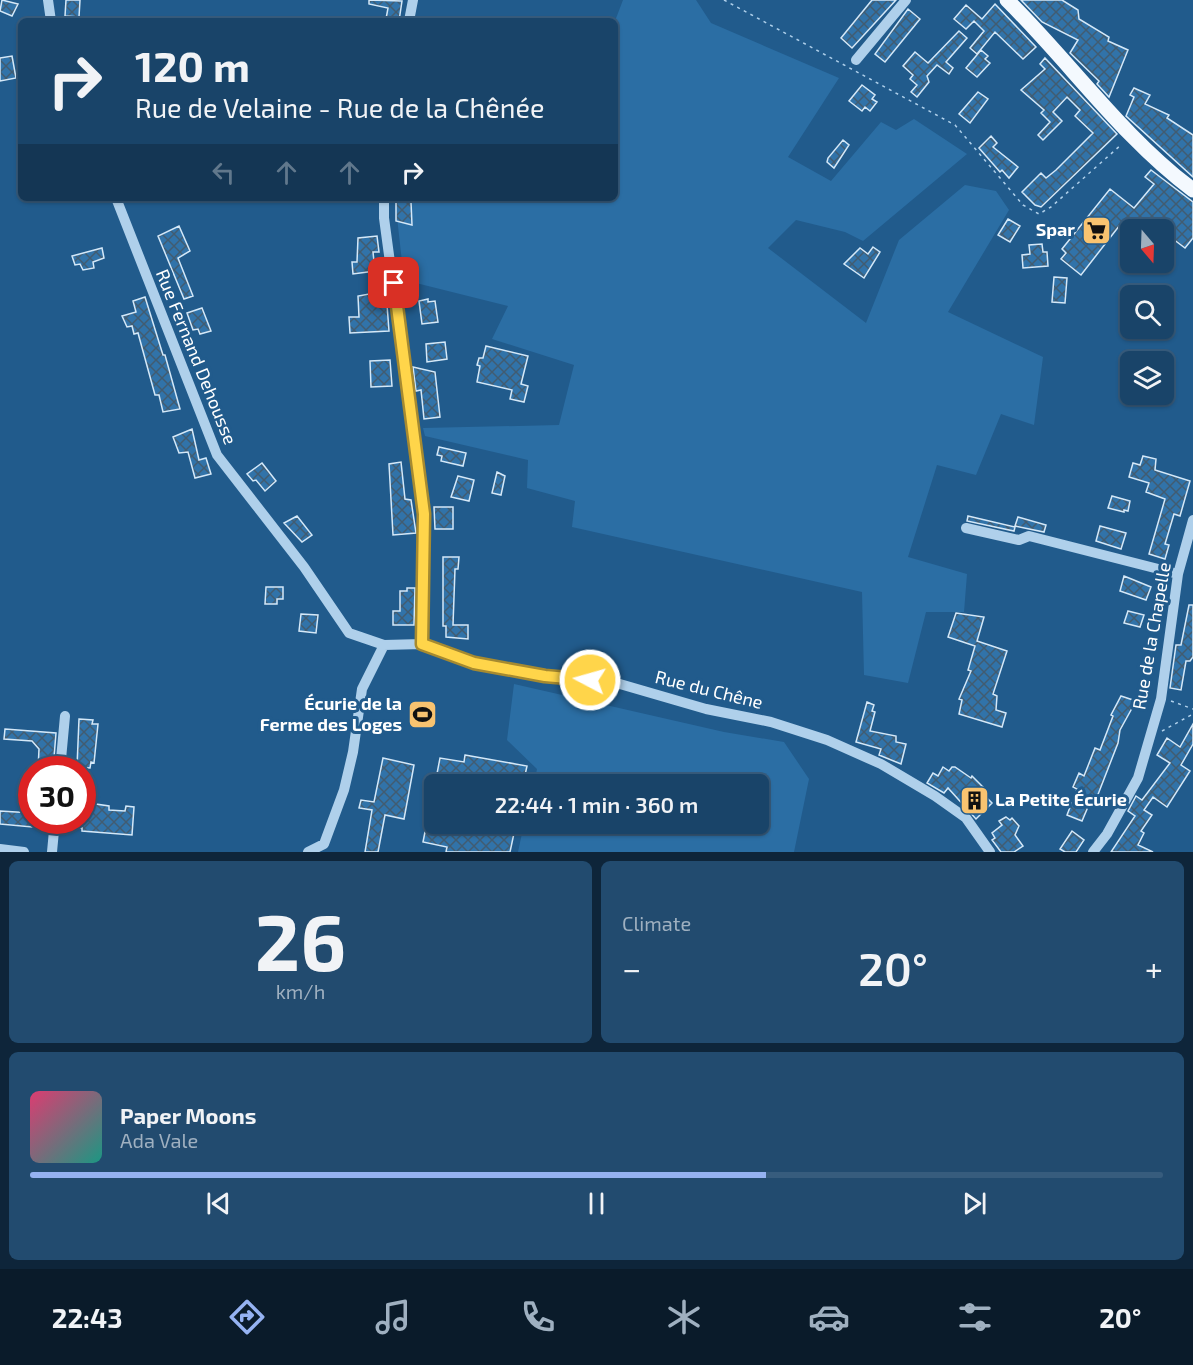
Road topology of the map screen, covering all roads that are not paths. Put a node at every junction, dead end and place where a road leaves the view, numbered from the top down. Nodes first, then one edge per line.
1 (48, 0) edge
2 (413, 0) edge
3 (906, 0) edge
4 (1007, 0) edge
5 (51, 18) edge
6 (410, 18) edge
7 (856, 60) dead end
8 (1193, 190) edge
9 (117, 201) edge
10 (384, 201) edge
11 (1193, 520) edge
12 (966, 528) dead end
13 (1178, 574) junction
14 (422, 644) junction
15 (384, 645) junction
16 (65, 716) dead end
17 (61, 756) edge
18 (54, 834) edge
19 (0, 849) edge
20 (24, 852) edge
21 (52, 852) edge
22 (308, 852) edge
23 (990, 852) edge
24 (1093, 852) edge

1 - 5 street
2 - 6 street
3 - 7 street
4 - 8 main road
9 - 15 street, Rue Fernand Dehousse
10 - 14 street
11 - 13 street, Rue de la Chapelle
12 - 13 street
13 - 24 street, Rue de la Chapelle
14 - 15 street, Rue du Chêne
14 - 23 street, Rue du Chêne
15 - 22 street
16 - 17 street
18 - 21 street
19 - 20 street

